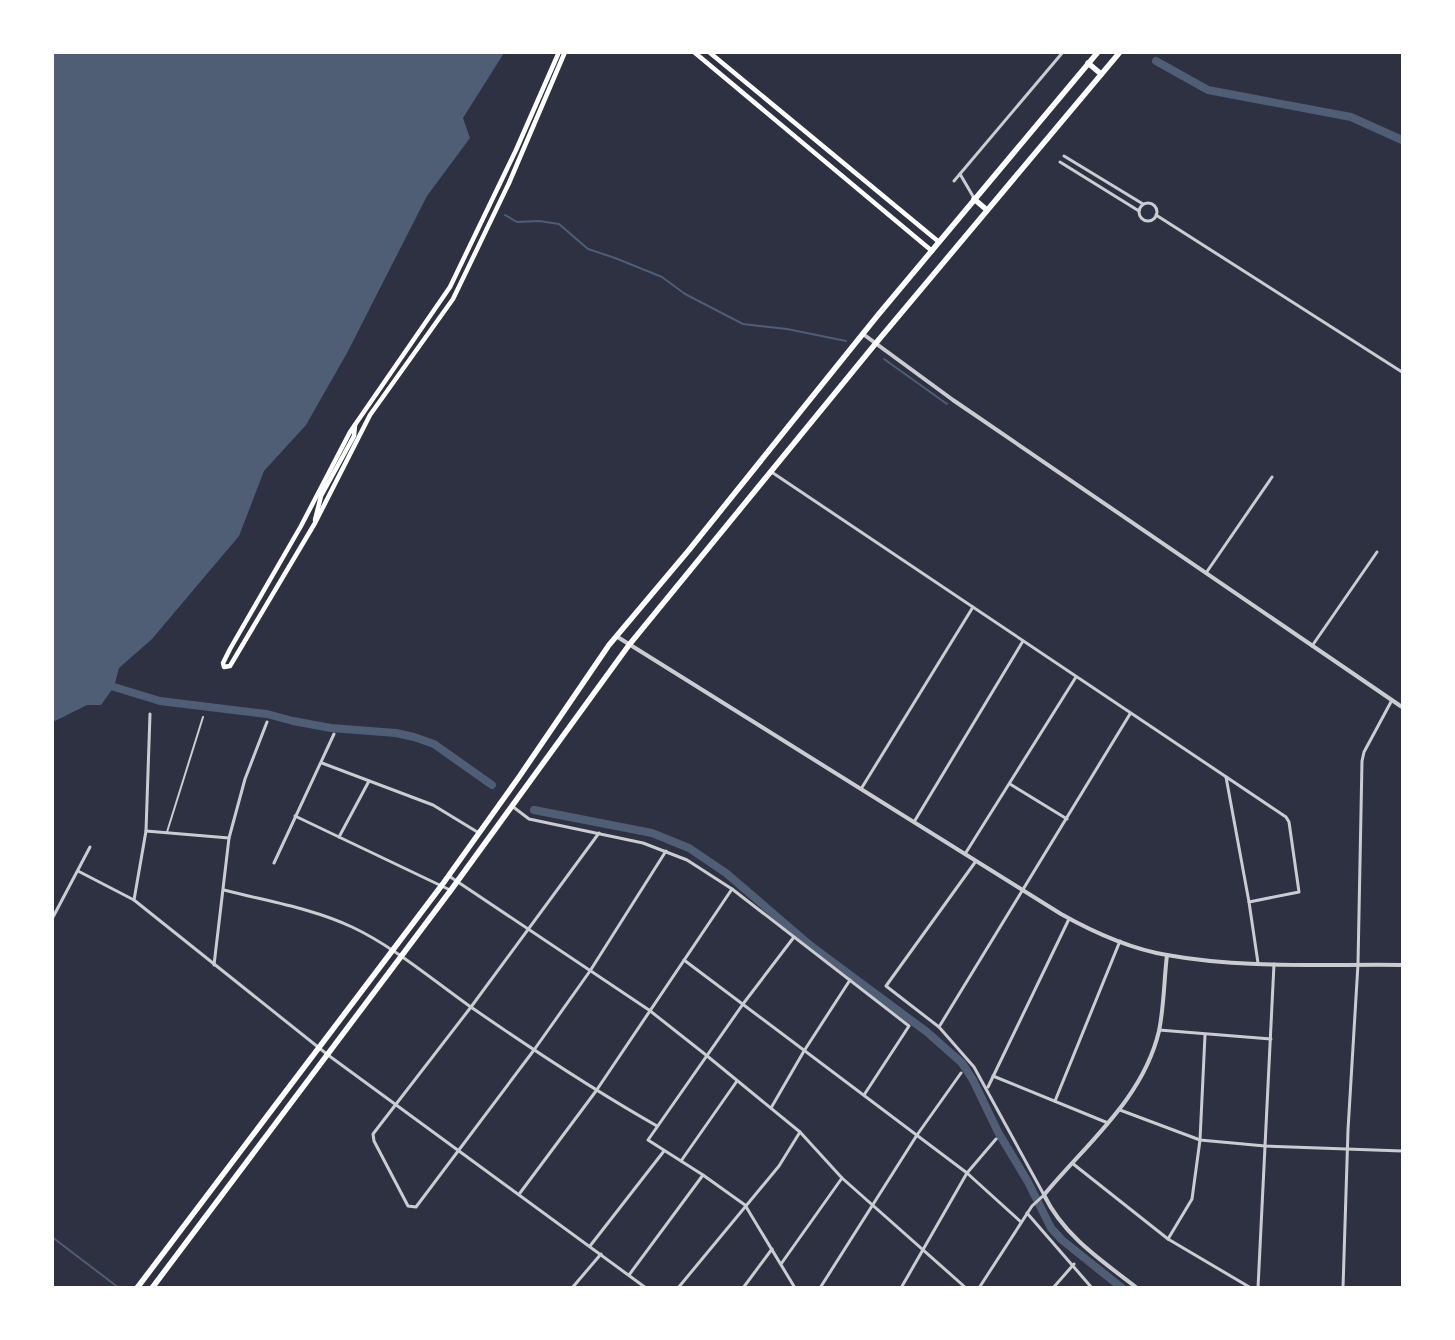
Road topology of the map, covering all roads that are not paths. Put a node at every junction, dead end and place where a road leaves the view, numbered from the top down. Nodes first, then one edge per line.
1 (559, 52) edge
2 (565, 52) edge
3 (694, 52) edge
4 (709, 52) edge
5 (1063, 52) edge
6 (1098, 52) edge
7 (1120, 52) edge
8 (1088, 63) junction
9 (1101, 74) junction
10 (1064, 156) dead end
11 (1060, 162) dead end
12 (960, 174) junction
13 (954, 181) dead end
14 (974, 199) junction
15 (1143, 204) junction
16 (987, 210) junction
17 (1139, 211) junction
18 (1156, 215) junction
19 (939, 242) junction
20 (932, 251) junction
21 (863, 334) junction
22 (876, 343) junction
23 (1402, 372) edge
24 (355, 424) junction
25 (770, 471) junction
26 (1272, 477) dead end
27 (314, 523) junction
28 (692, 545) junction
29 (1377, 552) dead end
30 (704, 553) junction
31 (1206, 574) junction
32 (972, 607) junction
33 (616, 636) junction
34 (1023, 641) junction
35 (629, 645) junction
36 (1312, 647) junction
37 (1076, 677) junction
38 (1392, 700) junction
39 (1402, 707) edge
40 (150, 714) dead end
41 (1130, 714) junction
42 (203, 717) dead end
43 (267, 722) dead end
44 (334, 734) dead end
45 (322, 763) junction
46 (1225, 776) junction
47 (369, 781) junction
48 (1010, 784) junction
49 (861, 789) junction
50 (512, 805) junction
51 (295, 816) junction
52 (1067, 818) junction
53 (914, 822) junction
54 (146, 830) junction
55 (167, 832) junction
56 (599, 832) junction
57 (480, 834) junction
58 (340, 837) junction
59 (229, 838) junction
60 (90, 848) dead end
61 (666, 851) junction
62 (965, 854) junction
63 (976, 862) junction
64 (274, 863) dead end
65 (78, 871) junction
66 (448, 875) junction
67 (457, 882) junction
68 (442, 885) junction
69 (732, 889) junction
70 (224, 890) junction
71 (451, 890) junction
72 (1024, 890) junction
73 (134, 900) junction
74 (1249, 902) junction
75 (52, 919) edge
76 (1069, 919) junction
77 (528, 930) junction
78 (794, 937) junction
79 (1120, 942) junction
80 (392, 952) junction
81 (1166, 955) junction
82 (400, 957) junction
83 (684, 960) junction
84 (1258, 963) junction
85 (1274, 964) junction
86 (1358, 964) junction
87 (1402, 965) edge
88 (214, 966) junction
89 (590, 971) junction
90 (850, 980) junction
91 (742, 1004) junction
92 (471, 1007) junction
93 (649, 1010) junction
94 (939, 1027) junction
95 (1159, 1030) junction
96 (1205, 1035) junction
97 (1271, 1039) junction
98 (319, 1048) junction
99 (534, 1050) junction
100 (804, 1051) junction
101 (328, 1055) junction
102 (706, 1056) junction
103 (960, 1073) dead end
104 (993, 1076) junction
105 (737, 1081) junction
106 (988, 1088) junction
107 (596, 1091) junction
108 (864, 1095) junction
109 (1055, 1101) junction
110 (396, 1106) junction
111 (771, 1108) junction
112 (1120, 1110) junction
113 (1108, 1123) junction
114 (657, 1126) junction
115 (800, 1132) junction
116 (917, 1135) junction
117 (996, 1139) dead end
118 (1200, 1140) junction
119 (1266, 1146) junction
120 (458, 1150) junction
121 (1348, 1150) junction
122 (664, 1151) junction
123 (1402, 1151) edge
124 (681, 1161) junction
125 (1071, 1162) junction
126 (966, 1173) junction
127 (703, 1175) junction
128 (842, 1178) junction
129 (520, 1194) junction
130 (1042, 1196) junction
131 (745, 1205) junction
132 (872, 1205) junction
133 (1027, 1213) junction
134 (1021, 1222) junction
135 (1168, 1239) junction
136 (590, 1246) junction
137 (772, 1249) junction
138 (922, 1249) junction
139 (601, 1254) junction
140 (781, 1264) junction
141 (1074, 1264) junction
142 (629, 1275) junction
143 (137, 1288) edge
144 (152, 1288) edge
145 (572, 1288) edge
146 (646, 1288) edge
147 (678, 1288) edge
148 (742, 1288) edge
149 (795, 1288) edge
150 (820, 1288) edge
151 (901, 1288) edge
152 (966, 1288) edge
153 (979, 1288) edge
154 (1053, 1288) edge
155 (1092, 1288) edge
156 (1137, 1288) edge
157 (1251, 1288) edge
158 (1258, 1288) edge
159 (1343, 1288) edge

1 - 24 main road
2 - 27 main road
3 - 20 main road
4 - 19 main road
5 - 12 street
6 - 8 highway
7 - 9 highway
8 - 9 highway
8 - 14 highway
9 - 16 highway
10 - 15 street
11 - 17 street
12 - 13 street
12 - 14 street
14 - 16 highway
14 - 19 highway
15 - 17 street
15 - 18 street
16 - 22 highway
17 - 18 street
18 - 23 street
19 - 20 highway
20 - 21 highway
21 - 22 street
21 - 28 highway
22 - 25 highway
22 - 31 street
24 - 27 main road
24 - 27 main road
25 - 30 highway
25 - 32 street
26 - 31 street
28 - 30 highway
28 - 33 highway
29 - 36 street
30 - 35 highway
31 - 36 street
32 - 34 street
32 - 49 street
33 - 35 street
33 - 57 highway
34 - 37 street
34 - 53 street
35 - 49 street
35 - 50 highway
36 - 38 street
37 - 41 street
37 - 48 street
38 - 39 street
38 - 86 street
40 - 54 street
41 - 46 street
41 - 52 street
42 - 55 lane
43 - 59 street
44 - 45 street
45 - 47 street
45 - 51 street
46 - 74 street
46 - 74 street
47 - 57 street
47 - 58 street
48 - 52 street
48 - 62 street
49 - 53 street
50 - 56 street
50 - 67 highway
51 - 58 street
51 - 64 street
52 - 72 street
53 - 62 street
54 - 55 street
54 - 73 street
55 - 59 street
56 - 61 street
56 - 77 street
57 - 66 highway
58 - 68 street
59 - 70 street
60 - 65 street
61 - 69 street
61 - 89 street
62 - 63 street
63 - 72 street
63 - 94 street
65 - 73 street
65 - 75 street
66 - 67 street
66 - 68 highway
67 - 71 highway
67 - 77 street
68 - 71 street
68 - 80 highway
69 - 78 street
69 - 83 street
70 - 80 street
70 - 88 street
71 - 82 highway
72 - 76 street
72 - 94 street
73 - 88 street
74 - 84 street
76 - 79 street
76 - 104 street
77 - 89 street
77 - 92 street
78 - 90 street
78 - 91 street
79 - 81 street
79 - 109 street
80 - 82 street
80 - 98 highway
81 - 84 street
81 - 95 street
82 - 92 street
82 - 101 highway
83 - 91 street
83 - 93 street
84 - 85 street
85 - 86 street
85 - 97 street
86 - 87 street
86 - 121 street
88 - 98 street
89 - 93 street
89 - 99 street
90 - 100 street
90 - 108 street
91 - 100 street
91 - 102 street
92 - 99 street
92 - 110 street
93 - 102 street
93 - 107 street
94 - 106 street
95 - 96 street
95 - 112 street
96 - 97 street
96 - 118 street
97 - 119 street
98 - 101 street
98 - 143 highway
99 - 107 street
99 - 120 street
100 - 108 street
100 - 111 street
101 - 110 street
101 - 144 highway
102 - 105 street
102 - 114 street
103 - 116 street
104 - 106 street
104 - 109 street
105 - 111 street
105 - 124 street
106 - 130 street
107 - 114 street
107 - 129 street
108 - 116 street
109 - 113 street
110 - 120 street
110 - 120 street
111 - 115 street
112 - 113 street
112 - 118 street
113 - 125 street
114 - 122 street
115 - 128 street
115 - 131 street
116 - 126 street
116 - 132 street
117 - 126 street
118 - 119 street
118 - 135 street
119 - 121 street
119 - 158 street
120 - 129 street
121 - 123 street
121 - 159 street
122 - 124 street
122 - 136 street
124 - 127 street
125 - 130 street
125 - 135 street
126 - 134 street
126 - 138 street
127 - 131 street
127 - 142 street
128 - 132 street
128 - 140 street
129 - 136 street
130 - 133 street
130 - 156 street
131 - 137 street
131 - 147 street
132 - 138 street
132 - 150 street
133 - 134 street
133 - 141 street
134 - 153 street
135 - 157 street
136 - 139 street
137 - 140 street
137 - 148 street
138 - 151 street
138 - 152 street
139 - 142 street
139 - 145 street
140 - 149 street
141 - 154 street
141 - 155 street
142 - 146 street

